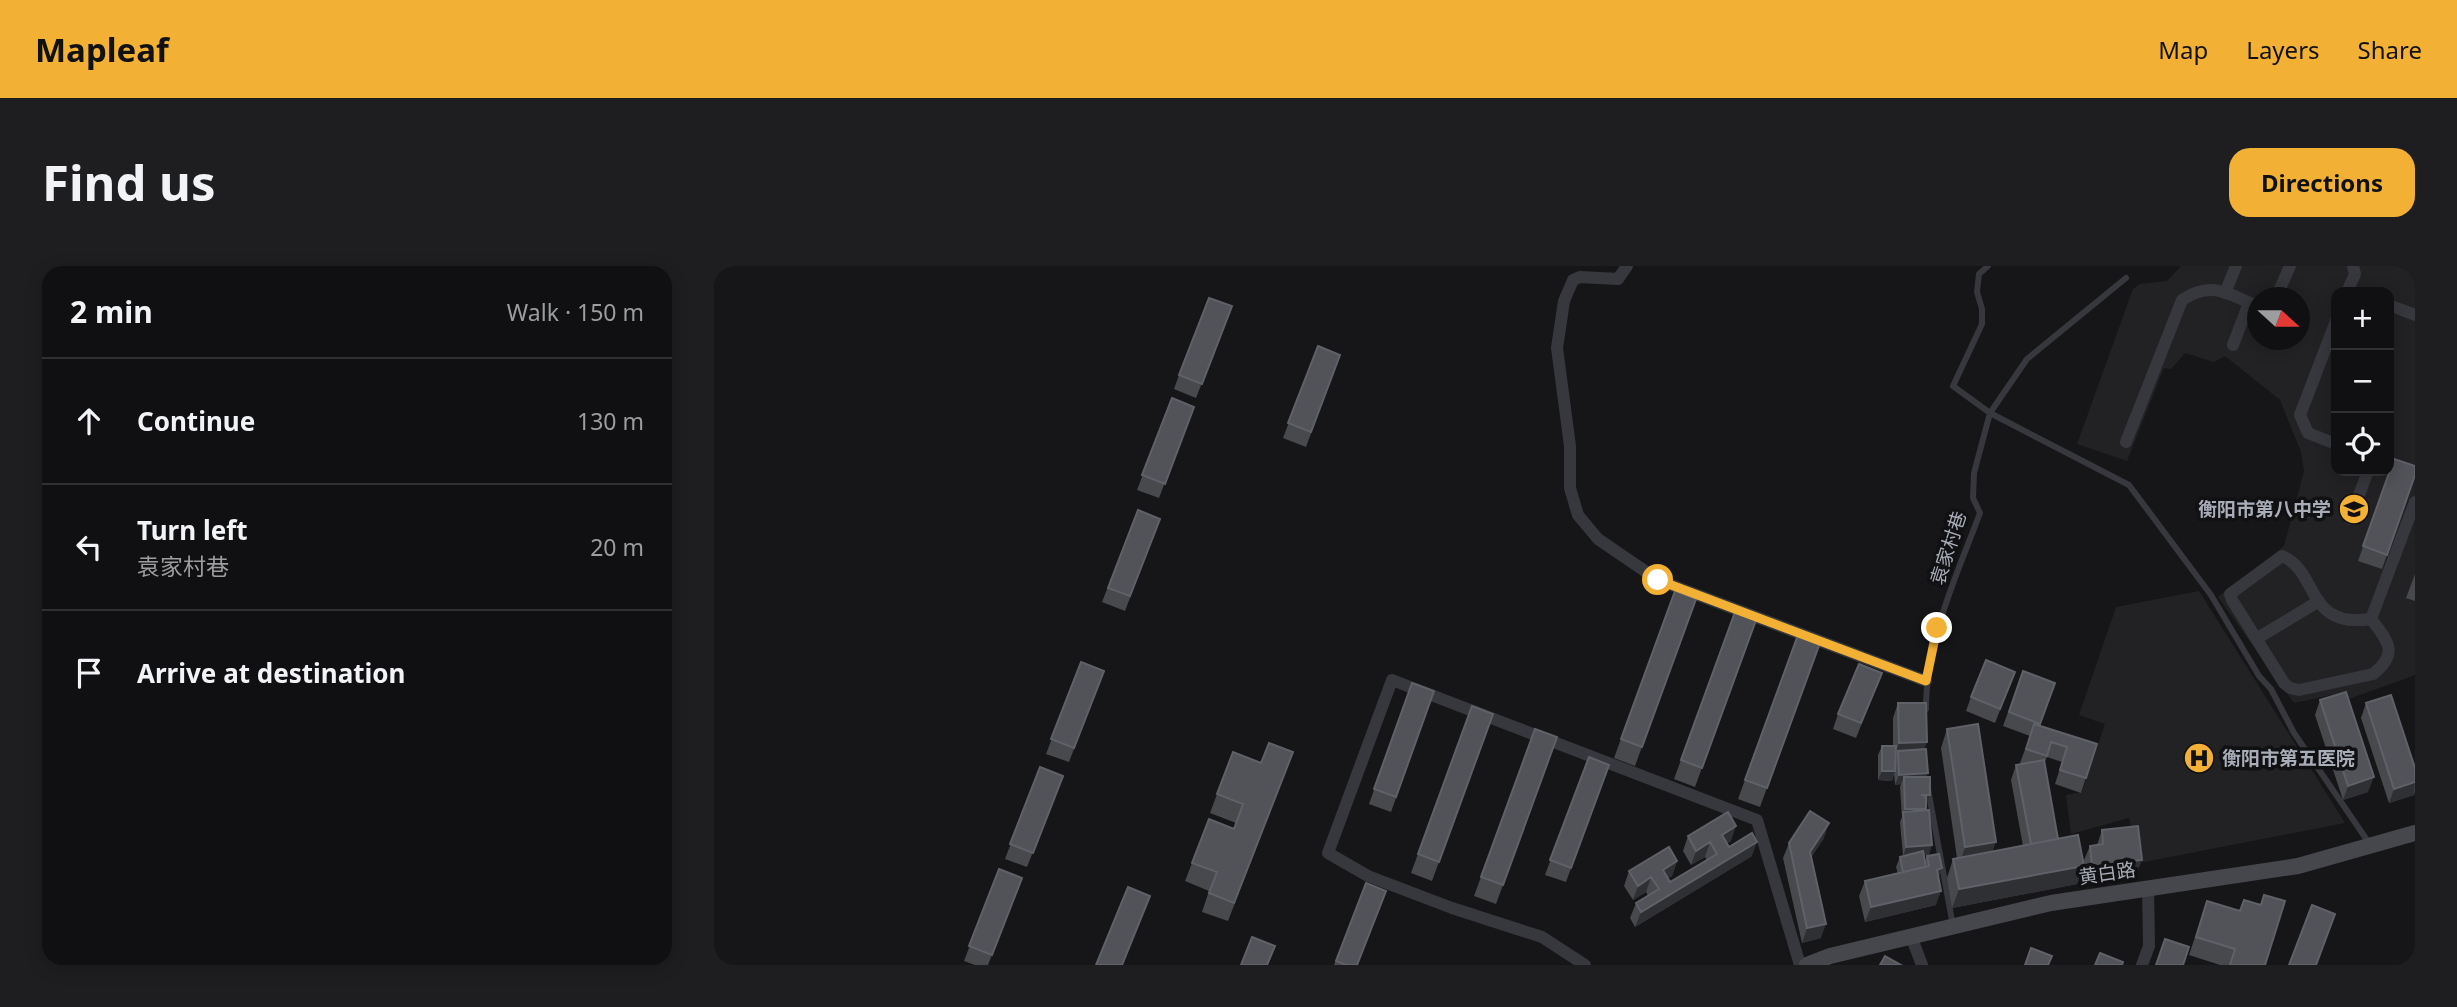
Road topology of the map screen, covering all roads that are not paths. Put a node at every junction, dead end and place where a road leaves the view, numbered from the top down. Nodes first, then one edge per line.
1 (1627, 266) edge
2 (1988, 266) edge
3 (2236, 266) edge
4 (2290, 266) edge
5 (2353, 266) edge
6 (2126, 278) dead end
7 (2281, 287) edge
8 (2351, 287) edge
9 (2225, 293) junction
10 (2247, 302) edge
11 (2394, 307) edge
12 (2415, 315) edge
13 (2247, 316) edge
14 (2331, 334) edge
15 (2232, 345) dead end
16 (1990, 413) junction
17 (2126, 442) dead end
18 (2331, 442) edge
19 (2366, 476) edge
20 (2415, 502) edge
21 (2350, 519) dead end
22 (2319, 601) junction
23 (2371, 619) junction
24 (2256, 639) junction
25 (1926, 681) junction
26 (1926, 721) edge
27 (1928, 786) edge
28 (2415, 833) edge
29 (2370, 846) junction
30 (2148, 888) junction
31 (1953, 926) junction
32 (1911, 936) junction
33 (1585, 965) edge
34 (1800, 965) edge
35 (1807, 965) edge
36 (1922, 965) edge
37 (2142, 965) edge

1 - 25 street
2 - 16 lane
3 - 9 street
4 - 7 street
5 - 8 street
6 - 16 lane, 袁家村巷
9 - 10 street
9 - 17 street
11 - 12 street
13 - 15 street
14 - 18 street
16 - 25 lane, 袁家村巷
16 - 29 lane
19 - 21 street
20 - 23 street
22 - 23 street
22 - 24 street
22 - 24 street
23 - 24 street
25 - 26 lane, 袁家村巷
27 - 31 lane
28 - 29 main road, 黄白路
29 - 30 main road, 黄白路
30 - 31 main road, 黄白路
30 - 37 street
31 - 32 main road, 黄白路
32 - 35 main road, 黄白路
32 - 36 street
33 - 34 street

